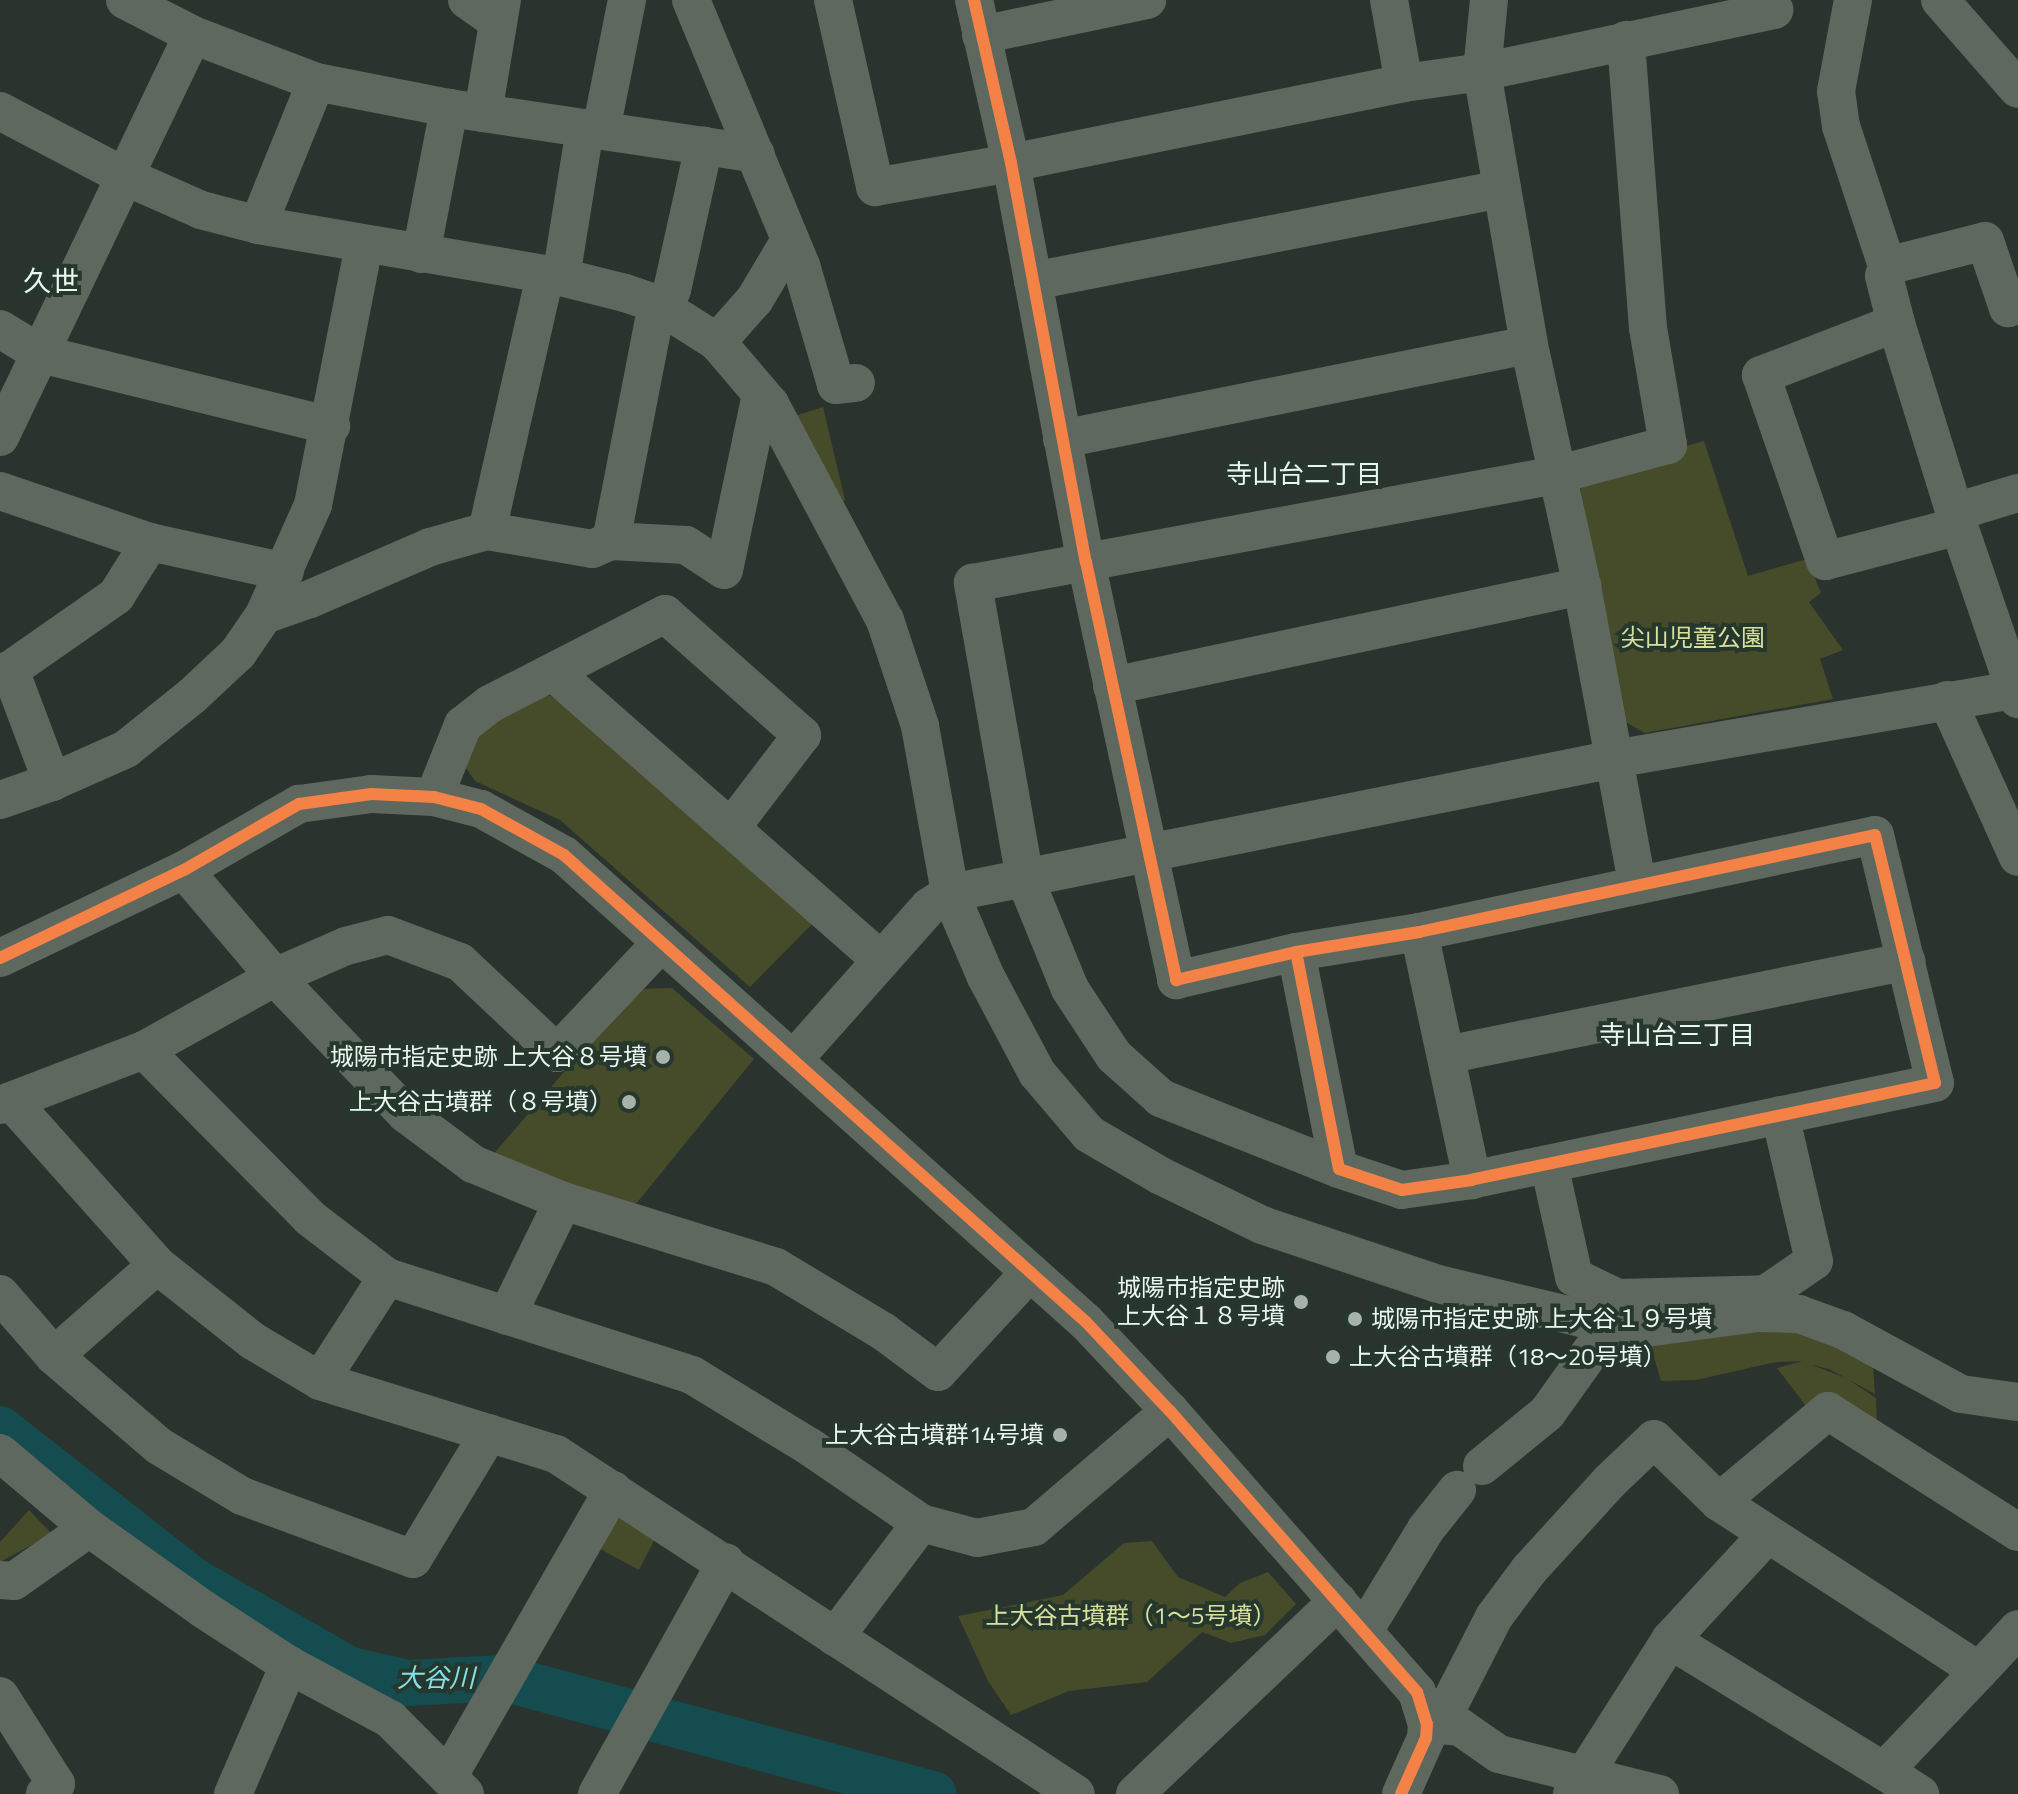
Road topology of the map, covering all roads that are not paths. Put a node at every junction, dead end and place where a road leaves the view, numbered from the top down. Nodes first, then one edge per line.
1 (125, 0) edge
2 (467, 0) edge
3 (627, 0) edge
4 (691, 0) edge
5 (833, 0) edge
6 (1389, 0) edge
7 (1489, 0) edge
8 (1769, 0) edge
9 (1853, 0) edge
10 (1940, 0) edge
11 (1132, 2) edge
12 (500, 11) edge
13 (978, 18) edge
14 (193, 35) junction
15 (1626, 40) junction
16 (1482, 72) junction
17 (316, 82) junction
18 (1404, 83) junction
19 (2018, 89) edge
20 (466, 110) junction
21 (0, 111) edge
22 (593, 129) junction
23 (704, 146) junction
24 (756, 154) junction
25 (1011, 163) junction
26 (124, 176) junction
27 (1502, 189) junction
28 (258, 225) junction
29 (790, 240) junction
30 (364, 245) junction
31 (421, 254) junction
32 (1887, 266) junction
33 (553, 276) junction
34 (1033, 281) junction
35 (2018, 305) edge
36 (660, 306) junction
37 (1896, 323) junction
38 (0, 329) edge
39 (717, 342) junction
40 (1529, 345) junction
41 (41, 354) junction
42 (856, 383) dead end
43 (761, 394) junction
44 (331, 426) junction
45 (0, 437) edge
46 (1062, 439) junction
47 (1556, 475) junction
48 (0, 491) edge
49 (2018, 493) edge
50 (1957, 519) junction
51 (487, 531) junction
52 (611, 541) junction
53 (150, 542) junction
54 (1086, 562) junction
55 (285, 572) junction
56 (1582, 586) junction
57 (264, 615) junction
58 (5, 671) edge
59 (553, 672) junction
60 (1112, 686) junction
61 (2017, 692) edge
62 (1947, 700) junction
63 (1614, 759) junction
64 (52, 782) junction
65 (434, 797) junction
66 (0, 800) edge
67 (731, 828) junction
68 (1147, 855) junction
69 (2018, 857) edge
70 (184, 870) junction
71 (1025, 879) junction
72 (1637, 883) junction
73 (950, 893) junction
74 (1419, 932) junction
75 (660, 944) junction
76 (1296, 952) junction
77 (0, 958) edge
78 (881, 960) junction
79 (1906, 961) junction
80 (275, 977) junction
81 (144, 1050) junction
82 (1446, 1055) junction
83 (793, 1060) junction
84 (6, 1103) edge
85 (1780, 1115) junction
86 (1549, 1164) junction
87 (1339, 1169) junction
88 (1472, 1180) junction
89 (563, 1201) junction
90 (157, 1265) junction
91 (1030, 1272) junction
92 (387, 1277) junction
93 (0, 1294) edge
94 (507, 1316) junction
95 (1609, 1326) junction
96 (54, 1356) junction
97 (320, 1381) junction
98 (2018, 1402) edge
99 (1170, 1411) junction
100 (489, 1433) junction
101 (0, 1453) edge
102 (613, 1490) junction
103 (1719, 1502) junction
104 (921, 1523) junction
105 (89, 1528) junction
106 (2018, 1532) edge
107 (1767, 1535) junction
108 (726, 1562) junction
109 (2, 1589) edge
110 (1338, 1601) junction
111 (1365, 1629) junction
112 (2018, 1629) edge
113 (835, 1637) junction
114 (1670, 1640) junction
115 (289, 1665) junction
116 (1979, 1671) junction
117 (0, 1696) edge
118 (1427, 1724) junction
119 (1884, 1771) junction
120 (457, 1785) edge
121 (1576, 1785) edge
122 (45, 1794) edge
123 (233, 1794) edge
124 (597, 1794) edge
125 (1076, 1794) edge
126 (1135, 1794) edge
127 (1401, 1794) edge
128 (1660, 1794) edge
129 (1920, 1794) edge

1 - 14 street
2 - 12 street
3 - 22 street
4 - 24 street
5 - 25 street
6 - 18 street
7 - 16 street
8 - 15 street
9 - 32 street
10 - 19 street
11 - 13 street
12 - 20 street
13 - 25 street
14 - 17 street
14 - 26 street
15 - 16 street
15 - 47 street
16 - 18 street
16 - 27 street
17 - 20 street
17 - 28 street
18 - 25 street
20 - 22 street
20 - 31 street
21 - 26 street
22 - 23 street
22 - 33 street
23 - 24 street
23 - 36 street
24 - 29 street
25 - 34 street
26 - 28 street
26 - 41 street
27 - 34 street
27 - 40 street
28 - 30 street
29 - 39 street
29 - 42 street
30 - 31 street
30 - 44 street
31 - 33 street
32 - 35 street
32 - 37 street
33 - 36 street
33 - 51 street
34 - 46 street
36 - 39 street
36 - 52 street
37 - 50 street
37 - 50 street
38 - 41 street
39 - 43 street
40 - 46 street
40 - 47 street
41 - 44 street
41 - 45 street
43 - 52 street
43 - 73 street
44 - 55 street
46 - 54 street
47 - 54 street
47 - 56 street
48 - 53 street
49 - 50 street
50 - 61 street
51 - 52 street
51 - 57 street
53 - 55 street
53 - 58 street
54 - 60 street
54 - 71 street
55 - 57 street
56 - 60 street
56 - 63 street
57 - 64 street
58 - 64 street
59 - 65 street
59 - 67 street
59 - 67 street
60 - 68 street
61 - 62 street
62 - 63 street
62 - 69 street
63 - 68 street
63 - 72 street
64 - 66 street
65 - 70 street
65 - 75 street
67 - 78 street
68 - 71 street
68 - 76 street
70 - 77 street
70 - 80 street
71 - 73 street
71 - 87 street
72 - 74 street
72 - 79 street
73 - 78 street
73 - 95 street
74 - 76 street
74 - 82 street
75 - 80 street
75 - 83 street
76 - 87 street
78 - 83 street
79 - 82 street
79 - 85 street
80 - 81 street
80 - 89 street
81 - 84 street
81 - 92 street
82 - 88 street
83 - 91 street
84 - 90 street
85 - 86 street
85 - 86 street
86 - 88 street
87 - 88 street
89 - 91 street
89 - 94 street
90 - 96 street
90 - 97 street
91 - 99 street
92 - 94 street
92 - 97 street
93 - 96 street
94 - 104 street
95 - 98 street
95 - 111 street
96 - 100 street
97 - 100 street
99 - 104 street
99 - 110 street
100 - 102 street
101 - 105 street
102 - 108 street
102 - 120 street
103 - 106 street
103 - 107 street
103 - 118 street
104 - 113 street
105 - 109 street
105 - 115 street
107 - 114 street
107 - 116 street
108 - 113 street
108 - 124 street
110 - 111 street
110 - 126 street
111 - 118 street
112 - 116 street
113 - 125 street
114 - 119 street
114 - 121 street
115 - 120 street
115 - 123 street
116 - 119 street
117 - 122 street
118 - 121 street
118 - 127 street
119 - 129 street
121 - 128 street

